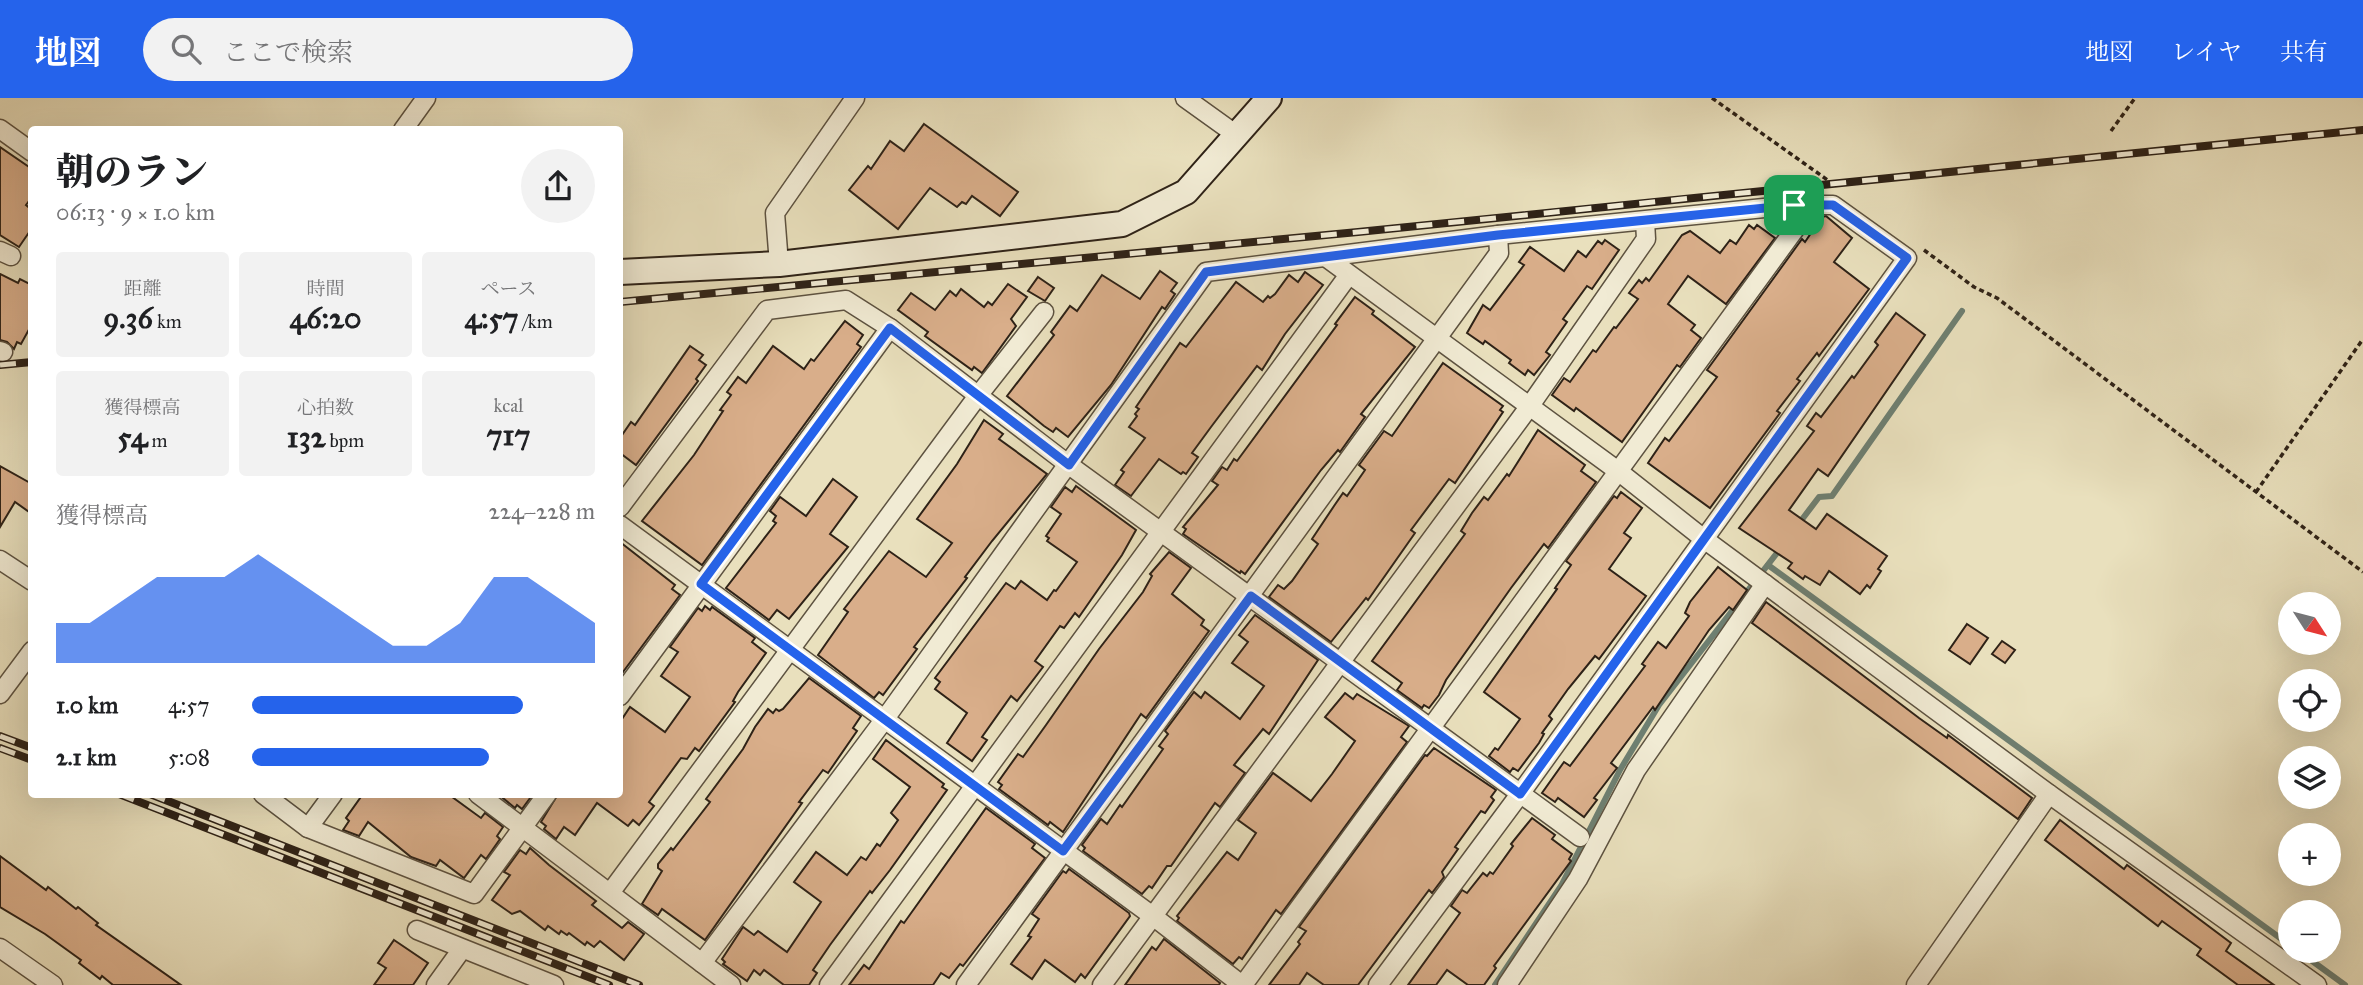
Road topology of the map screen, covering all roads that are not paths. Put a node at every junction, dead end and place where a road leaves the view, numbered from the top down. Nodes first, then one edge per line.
1 (426, 98) edge
2 (855, 98) edge
3 (1185, 98) edge
4 (1269, 98) edge
5 (406, 126) edge
6 (0, 129) edge
7 (1238, 136) junction
8 (28, 149) edge
9 (1794, 205) junction
10 (1645, 221) junction
11 (1498, 235) junction
12 (1327, 258) junction
13 (779, 264) junction
14 (623, 272) edge
15 (1348, 276) junction
16 (1044, 312) dead end
17 (890, 328) junction
18 (1438, 340) junction
19 (977, 397) junction
20 (1529, 407) junction
21 (1069, 465) junction
22 (1618, 471) junction
23 (626, 486) edge
24 (623, 527) edge
25 (1159, 530) junction
26 (1704, 539) junction
27 (0, 560) edge
28 (28, 578) edge
29 (701, 584) junction
30 (1765, 584) junction
31 (1251, 596) junction
32 (791, 649) junction
33 (28, 656) edge
34 (1343, 662) junction
35 (623, 692) edge
36 (0, 694) edge
37 (884, 720) junction
38 (1432, 728) junction
39 (974, 786) junction
40 (1520, 794) junction
41 (2049, 794) junction
42 (268, 798) edge
43 (330, 798) edge
44 (483, 798) edge
45 (544, 798) edge
46 (308, 828) junction
47 (522, 829) junction
48 (1580, 837) dead end
49 (1063, 851) junction
50 (610, 893) junction
51 (1154, 917) junction
52 (417, 930) dead end
53 (0, 948) edge
54 (462, 949) junction
55 (702, 963) junction
56 (2314, 983) edge
57 (53, 985) edge
58 (436, 985) edge
59 (554, 985) edge
60 (731, 985) edge
61 (829, 985) edge
62 (967, 985) edge
63 (1102, 985) edge
64 (1242, 985) edge
65 (1378, 985) edge
66 (1507, 985) edge
67 (1916, 985) edge

1 - 5 street
2 - 13 street
3 - 7 street
4 - 7 street
6 - 8 street
7 - 13 street
9 - 10 street
9 - 22 street
9 - 26 street
10 - 11 street
10 - 20 street
11 - 12 street
11 - 18 street
12 - 15 street
12 - 21 street
13 - 14 street
15 - 18 street
15 - 25 street
16 - 19 street
17 - 19 street
17 - 23 street
17 - 29 street
18 - 20 street
18 - 31 street
19 - 21 street
19 - 32 street
20 - 22 street
20 - 34 street
21 - 25 street
21 - 37 street
22 - 26 street
22 - 38 street
24 - 29 street
25 - 31 street
25 - 39 street
26 - 30 street
26 - 40 street
27 - 28 street
29 - 32 street
29 - 35 street
30 - 41 street
30 - 66 street
31 - 34 street
31 - 49 street
32 - 37 street
32 - 50 street
33 - 36 street
34 - 38 street
34 - 51 street
37 - 39 street
37 - 55 street
38 - 40 street
38 - 64 street
39 - 49 street
39 - 61 street
40 - 48 street
40 - 65 street
41 - 56 street
41 - 67 street
42 - 46 street
43 - 46 street
44 - 47 street
45 - 47 street
46 - 47 street
47 - 50 street
49 - 51 street
49 - 62 street
50 - 55 street
51 - 63 street
51 - 64 street
52 - 54 street
53 - 57 street
54 - 58 street
54 - 59 street
55 - 60 street

